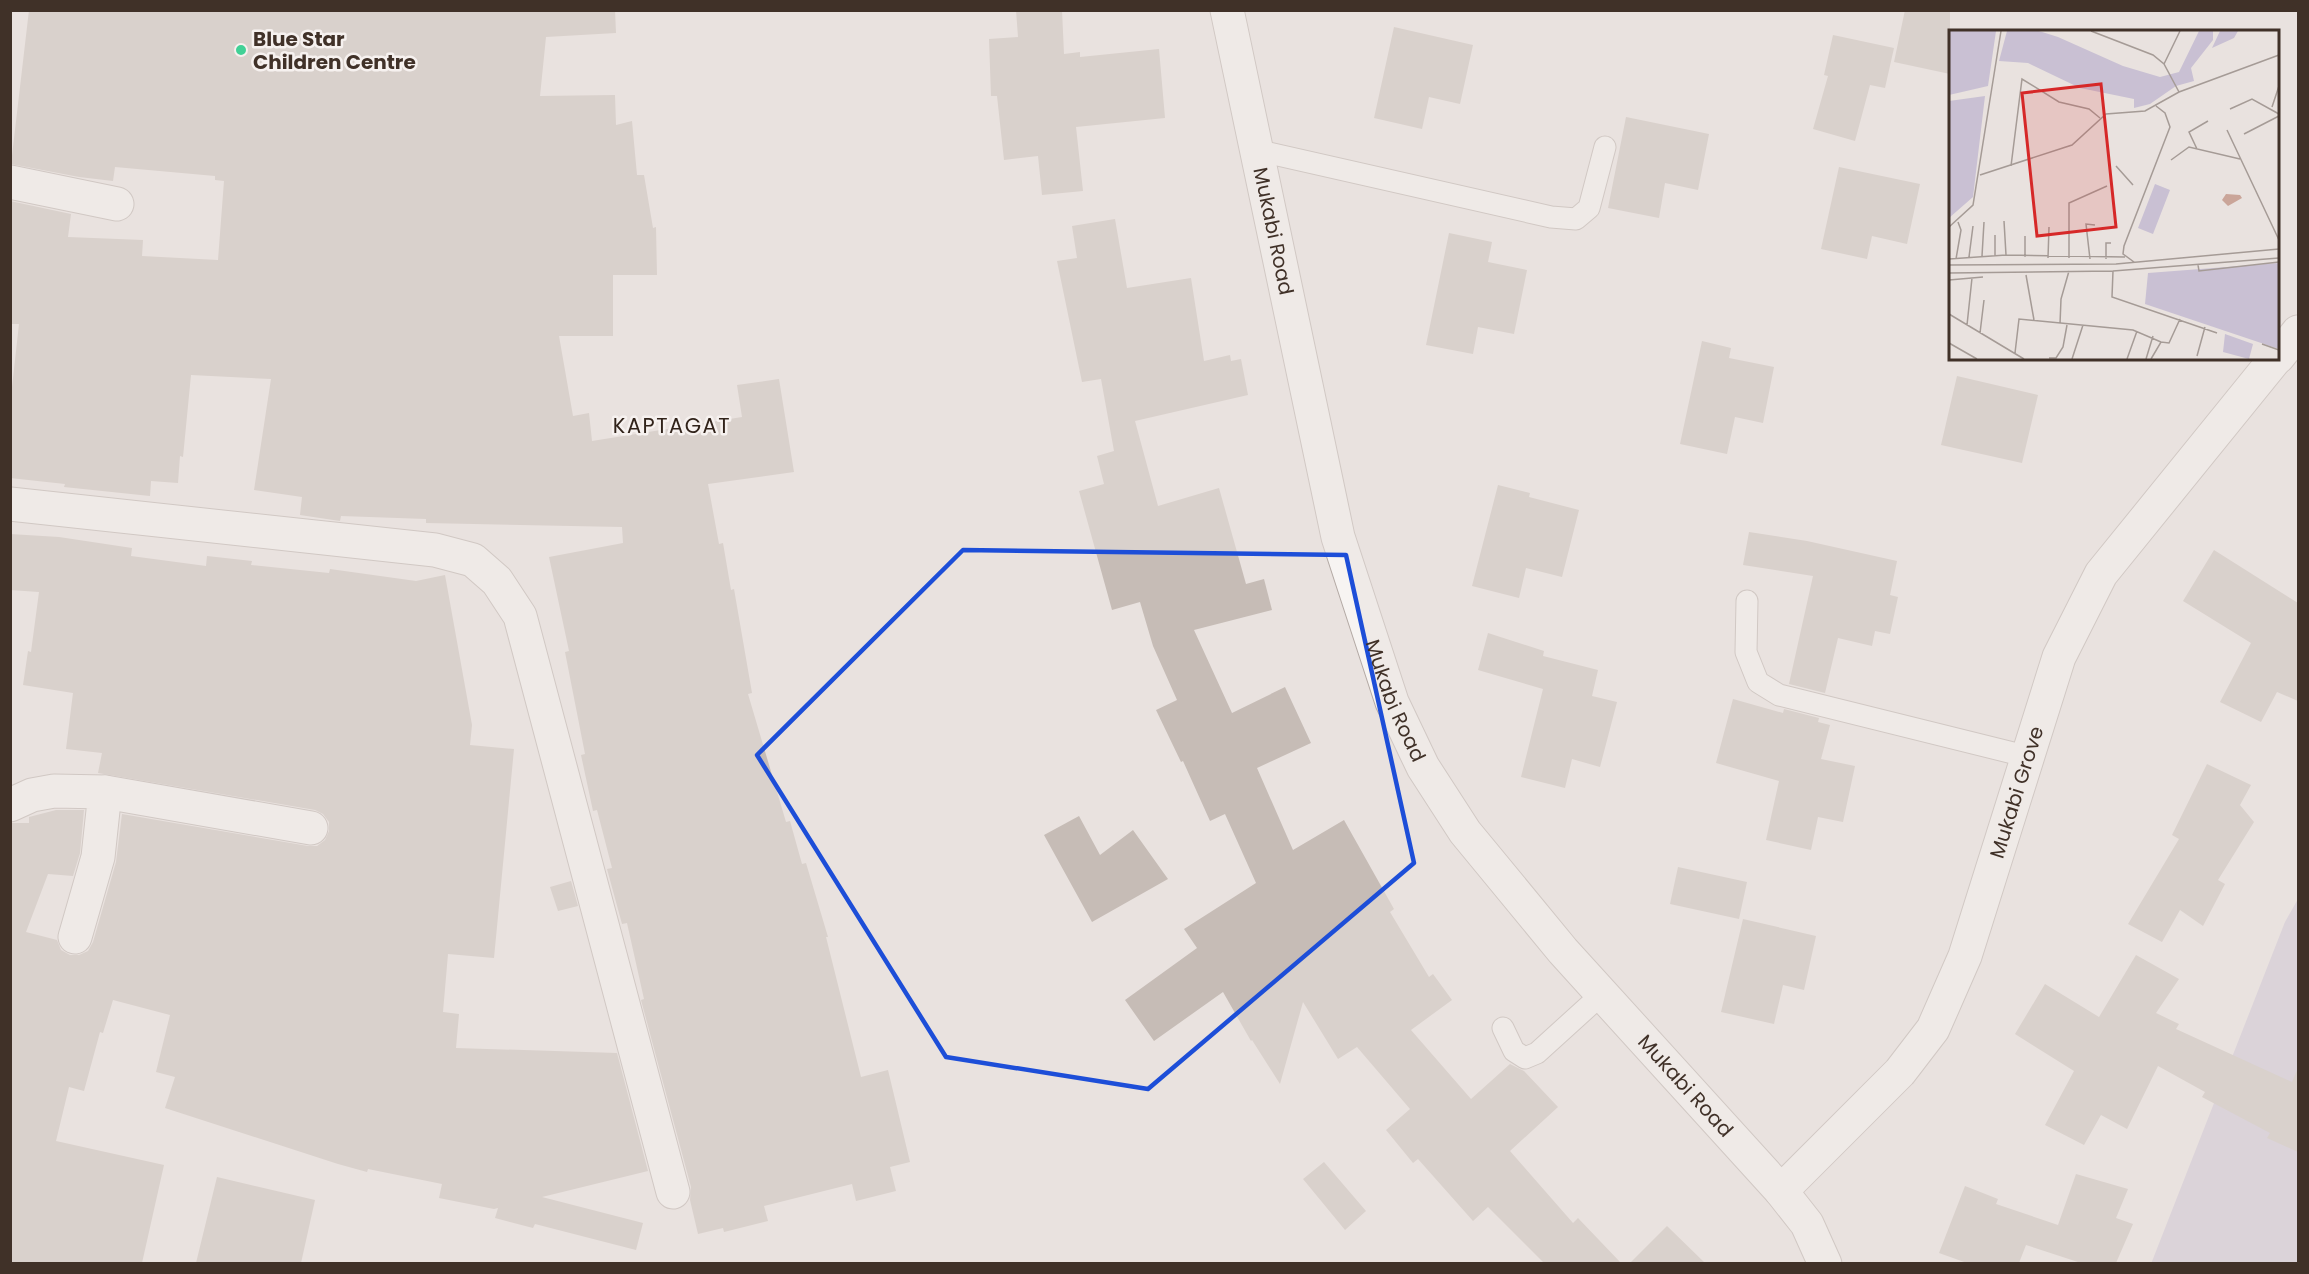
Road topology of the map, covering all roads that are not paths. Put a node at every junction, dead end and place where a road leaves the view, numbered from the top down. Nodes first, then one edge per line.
1 (1227, 10) edge
2 (1605, 147) dead end
3 (1256, 150) junction
4 (10, 182) edge
5 (117, 204) dead end
6 (2298, 332) edge
7 (2279, 356) edge
8 (2275, 360) edge
9 (10, 504) edge
10 (1747, 601) dead end
11 (2029, 757) junction
12 (105, 792) junction
13 (10, 805) edge
14 (311, 828) dead end
15 (75, 937) dead end
16 (1602, 994) junction
17 (1503, 1028) dead end
18 (1781, 1191) junction
19 (673, 1192) dead end
20 (1819, 1261) edge

1 - 3 street, Mukabi Road
2 - 3 lane
3 - 16 street, Mukabi Road
4 - 5 street
6 - 7 street, Mukabi Grove
8 - 11 street, Mukabi Grove
9 - 19 street
10 - 11 lane
11 - 18 street, Mukabi Grove
12 - 13 street
12 - 14 street
12 - 15 street
16 - 17 lane
16 - 18 street, Mukabi Road
18 - 20 street, Mukabi Road

